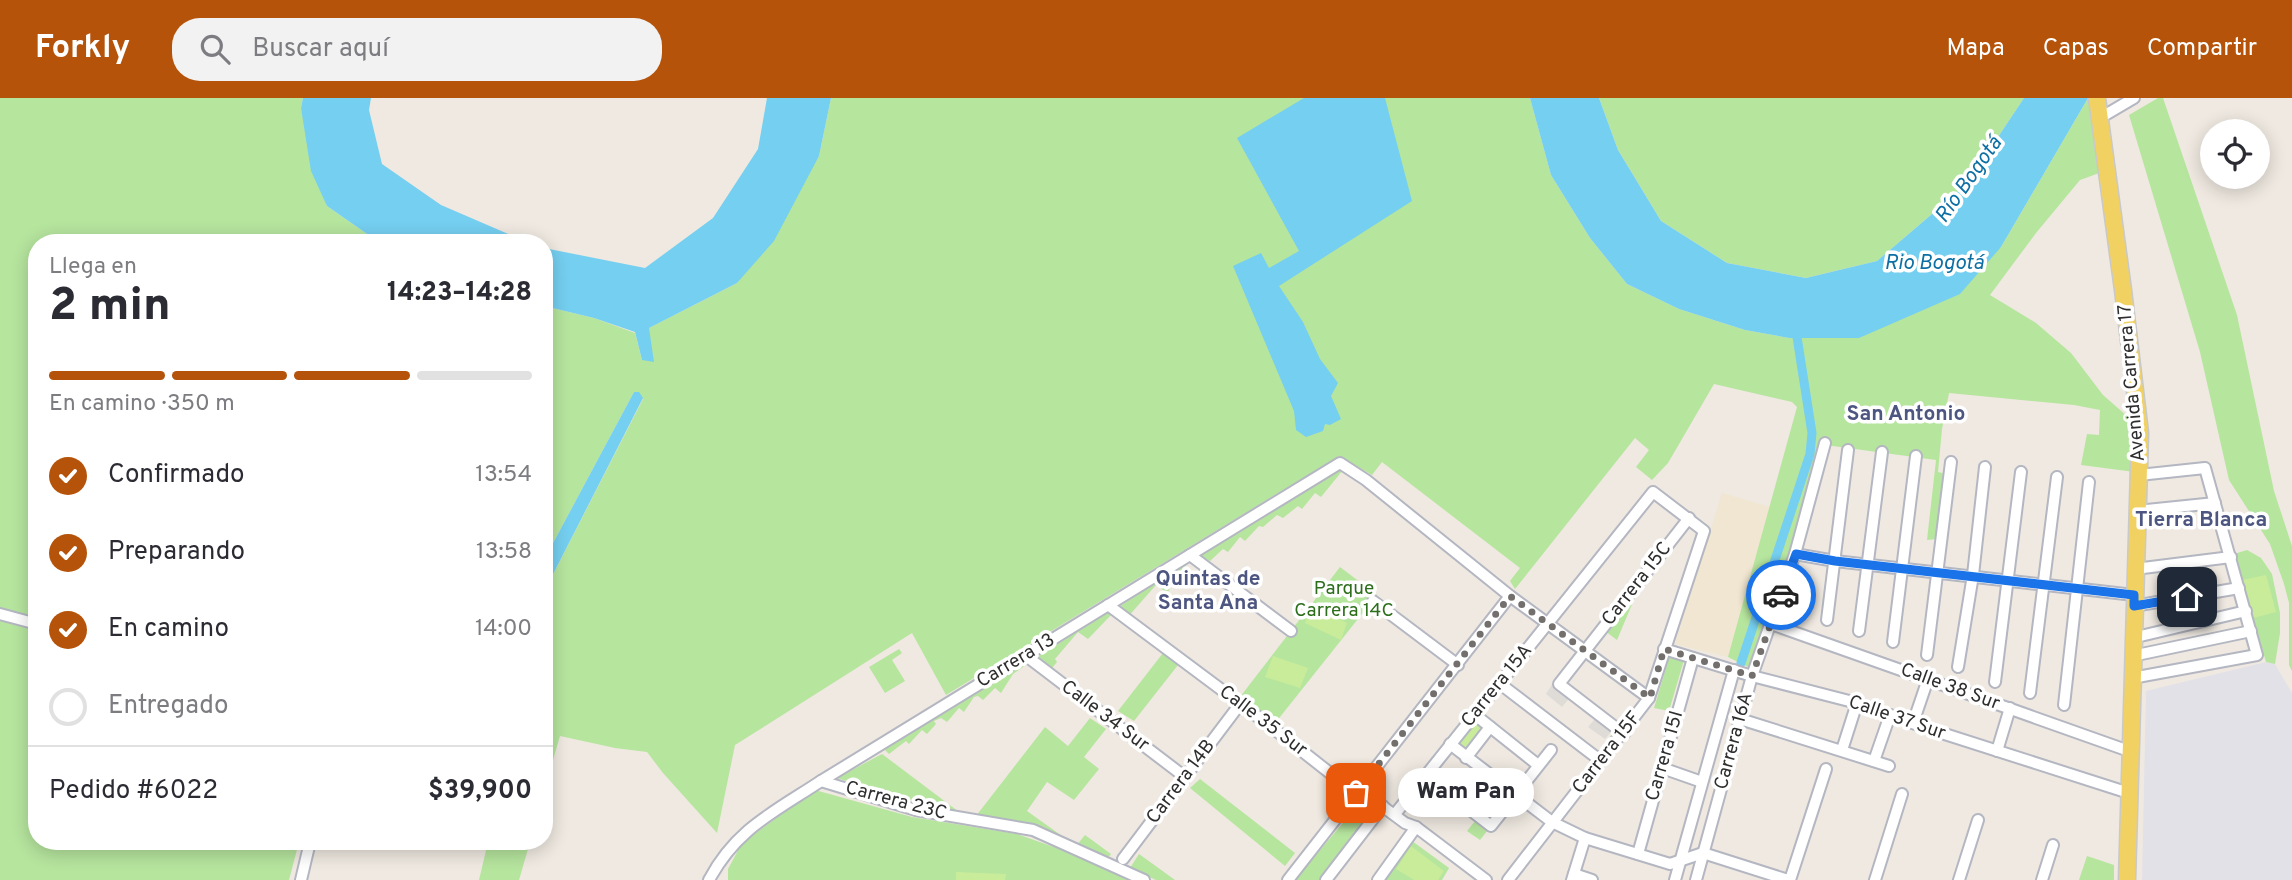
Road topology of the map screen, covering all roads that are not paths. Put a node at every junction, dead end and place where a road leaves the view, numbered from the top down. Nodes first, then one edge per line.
1 (2097, 98) edge
2 (2134, 98) edge
3 (2100, 118) junction
4 (1825, 443) dead end
5 (1848, 450) dead end
6 (1882, 452) dead end
7 (1916, 456) dead end
8 (1951, 462) dead end
9 (1984, 467) dead end
10 (2021, 472) dead end
11 (2139, 475) junction
12 (2057, 477) dead end
13 (2089, 482) dead end
14 (2215, 503) junction
15 (2137, 511) junction
16 (1689, 518) junction
17 (1796, 554) junction
18 (1190, 555) junction
19 (2231, 557) junction
20 (1835, 561) junction
21 (1869, 563) junction
22 (1904, 568) junction
23 (2135, 569) junction
24 (1936, 571) junction
25 (1973, 575) junction
26 (2008, 579) junction
27 (2045, 584) junction
28 (2079, 588) junction
29 (2239, 588) junction
30 (1510, 596) junction
31 (2134, 600) junction
32 (1373, 601) dead end
33 (1108, 605) junction
34 (2246, 611) junction
35 (0, 614) edge
36 (1827, 620) dead end
37 (28, 622) edge
38 (1547, 623) junction
39 (1771, 624) junction
40 (1291, 631) dead end
41 (1859, 631) dead end
42 (2251, 631) junction
43 (2132, 638) junction
44 (1893, 642) dead end
45 (1664, 649) junction
46 (1584, 651) junction
47 (1025, 655) junction
48 (1927, 655) dead end
49 (2132, 656) junction
50 (1693, 658) junction
51 (1458, 665) junction
52 (1958, 667) dead end
53 (1734, 670) junction
54 (1752, 676) junction
55 (2132, 678) junction
56 (1928, 679) junction
57 (1996, 682) dead end
58 (1499, 683) junction
59 (2030, 693) dead end
60 (1650, 698) junction
61 (1857, 703) junction
62 (1240, 704) junction
63 (2064, 705) dead end
64 (2010, 708) junction
65 (1474, 714) junction
66 (1890, 715) junction
67 (1740, 719) junction
68 (1913, 723) junction
69 (1490, 727) junction
70 (1624, 734) junction
71 (1450, 744) junction
72 (1550, 750) dead end
73 (1842, 750) junction
74 (1997, 751) junction
75 (2129, 751) junction
76 (1466, 758) junction
77 (1601, 761) junction
78 (1874, 761) junction
79 (1538, 765) junction
80 (1889, 766) dead end
81 (1662, 768) junction
82 (1826, 769) dead end
83 (1425, 775) junction
84 (1185, 777) junction
85 (821, 781) junction
86 (1702, 782) junction
87 (1356, 793) junction
88 (2129, 793) junction
89 (1902, 794) dead end
90 (1514, 795) junction
91 (1383, 806) junction
92 (1395, 814) junction
93 (1978, 820) dead end
94 (1552, 822) junction
95 (1416, 827) junction
96 (1585, 838) junction
97 (2053, 845) dead end
98 (308, 850) edge
99 (1703, 853) junction
100 (1638, 854) junction
101 (1123, 859) dead end
102 (1680, 861) junction
103 (716, 867) junction
104 (1573, 877) edge
105 (301, 880) edge
106 (709, 880) edge
107 (721, 880) edge
108 (1144, 880) edge
109 (1288, 880) edge
110 (1326, 880) edge
111 (1378, 880) edge
112 (1486, 880) edge
113 (1508, 880) edge
114 (1592, 880) edge
115 (1675, 880) edge
116 (1696, 880) edge
117 (1789, 880) edge
118 (1875, 880) edge
119 (1959, 880) edge
120 (2042, 880) edge
121 (2127, 880) edge

1 - 3 main road, Avenida Carrera 17
2 - 3 street
3 - 11 main road, Avenida Carrera 17
4 - 17 street, Carrera 16A
5 - 20 street
6 - 21 street
7 - 22 street
8 - 24 street
9 - 25 street
10 - 26 street
11 - 14 street
11 - 15 main road, Avenida Carrera 17
12 - 27 street
13 - 28 street
14 - 15 street
14 - 19 street
15 - 23 main road, Avenida Carrera 17
16 - 38 street, Carrera 15A
16 - 45 street, Carrera 15F
16 - 46 street, Carrera 15C
17 - 20 street
17 - 39 street, Carrera 16A
18 - 30 street, Carrera 13
18 - 33 street, Carrera 13
18 - 40 street
19 - 23 street
19 - 29 street
20 - 21 street
20 - 36 street
21 - 22 street
21 - 41 street
22 - 24 street
22 - 44 street
23 - 31 main road, Avenida Carrera 17
24 - 25 street
24 - 48 street
25 - 26 street
25 - 52 street
26 - 27 street
26 - 57 street
27 - 28 street
27 - 59 street
28 - 31 street
28 - 63 street
29 - 31 street
29 - 34 street
30 - 38 street
30 - 51 street
31 - 43 main road, Avenida Carrera 17
32 - 51 street
33 - 47 street, Carrera 13
33 - 62 street, Calle 35 Sur
34 - 42 street
34 - 43 street
35 - 37 street
38 - 46 street
38 - 58 street, Carrera 15A
39 - 54 street, Carrera 16A
39 - 56 street, Calle 38 Sur
42 - 49 street
42 - 55 street
43 - 49 main road, Avenida Carrera 17
45 - 50 street, Calle 37 Sur
45 - 60 street, Carrera 15F
46 - 60 street
46 - 70 street, Carrera 15C
47 - 84 street, Calle 34 Sur
47 - 85 street, Carrera 13
49 - 55 main road, Avenida Carrera 17
50 - 53 street, Calle 37 Sur
50 - 81 street, Carrera 15I
51 - 87 street
53 - 54 street, Calle 37 Sur
53 - 86 street
54 - 61 street, Calle 37 Sur
54 - 67 street, Carrera 16A
55 - 75 main road, Avenida Carrera 17
56 - 64 street, Calle 38 Sur
56 - 68 street
58 - 65 street, Carrera 15A
58 - 77 street
60 - 70 street, Carrera 15F
61 - 66 street, Calle 37 Sur
61 - 73 street
62 - 84 street, Carrera 14B
62 - 87 street, Calle 35 Sur
64 - 74 street
64 - 75 street, Calle 38 Sur
65 - 69 street
65 - 71 street, Carrera 15A
66 - 68 street, Calle 37 Sur
66 - 78 street
67 - 73 street
67 - 99 street, Carrera 16A
68 - 74 street, Calle 37 Sur
69 - 76 street
69 - 79 street
70 - 77 street, Carrera 15F
71 - 76 street
71 - 83 street, Carrera 15A
72 - 79 street
73 - 78 street
74 - 88 street, Calle 37 Sur
75 - 88 main road, Avenida Carrera 17
76 - 90 street
77 - 94 street, Carrera 15F
78 - 80 street
79 - 90 street
81 - 86 street
81 - 100 street, Carrera 15I
82 - 117 street
83 - 90 street
83 - 92 street, Carrera 15A
84 - 101 street, Carrera 14B
85 - 103 street, Carrera 13
85 - 108 street, Carrera 23C
86 - 102 street
87 - 91 street, Calle 35 Sur
87 - 109 street
88 - 121 main road, Avenida Carrera 17
89 - 118 street
90 - 94 street
91 - 92 street, Calle 35 Sur
91 - 110 street
92 - 95 street, Calle 35 Sur
93 - 119 street
94 - 96 street
94 - 113 street, Carrera 15F
95 - 111 street
95 - 112 street, Calle 35 Sur
96 - 100 street
96 - 104 street
97 - 120 street
98 - 105 street
99 - 102 street
99 - 116 street, Carrera 16A
99 - 117 street
100 - 102 street
102 - 115 street
103 - 106 street, Carrera 13
103 - 107 street
104 - 114 street

